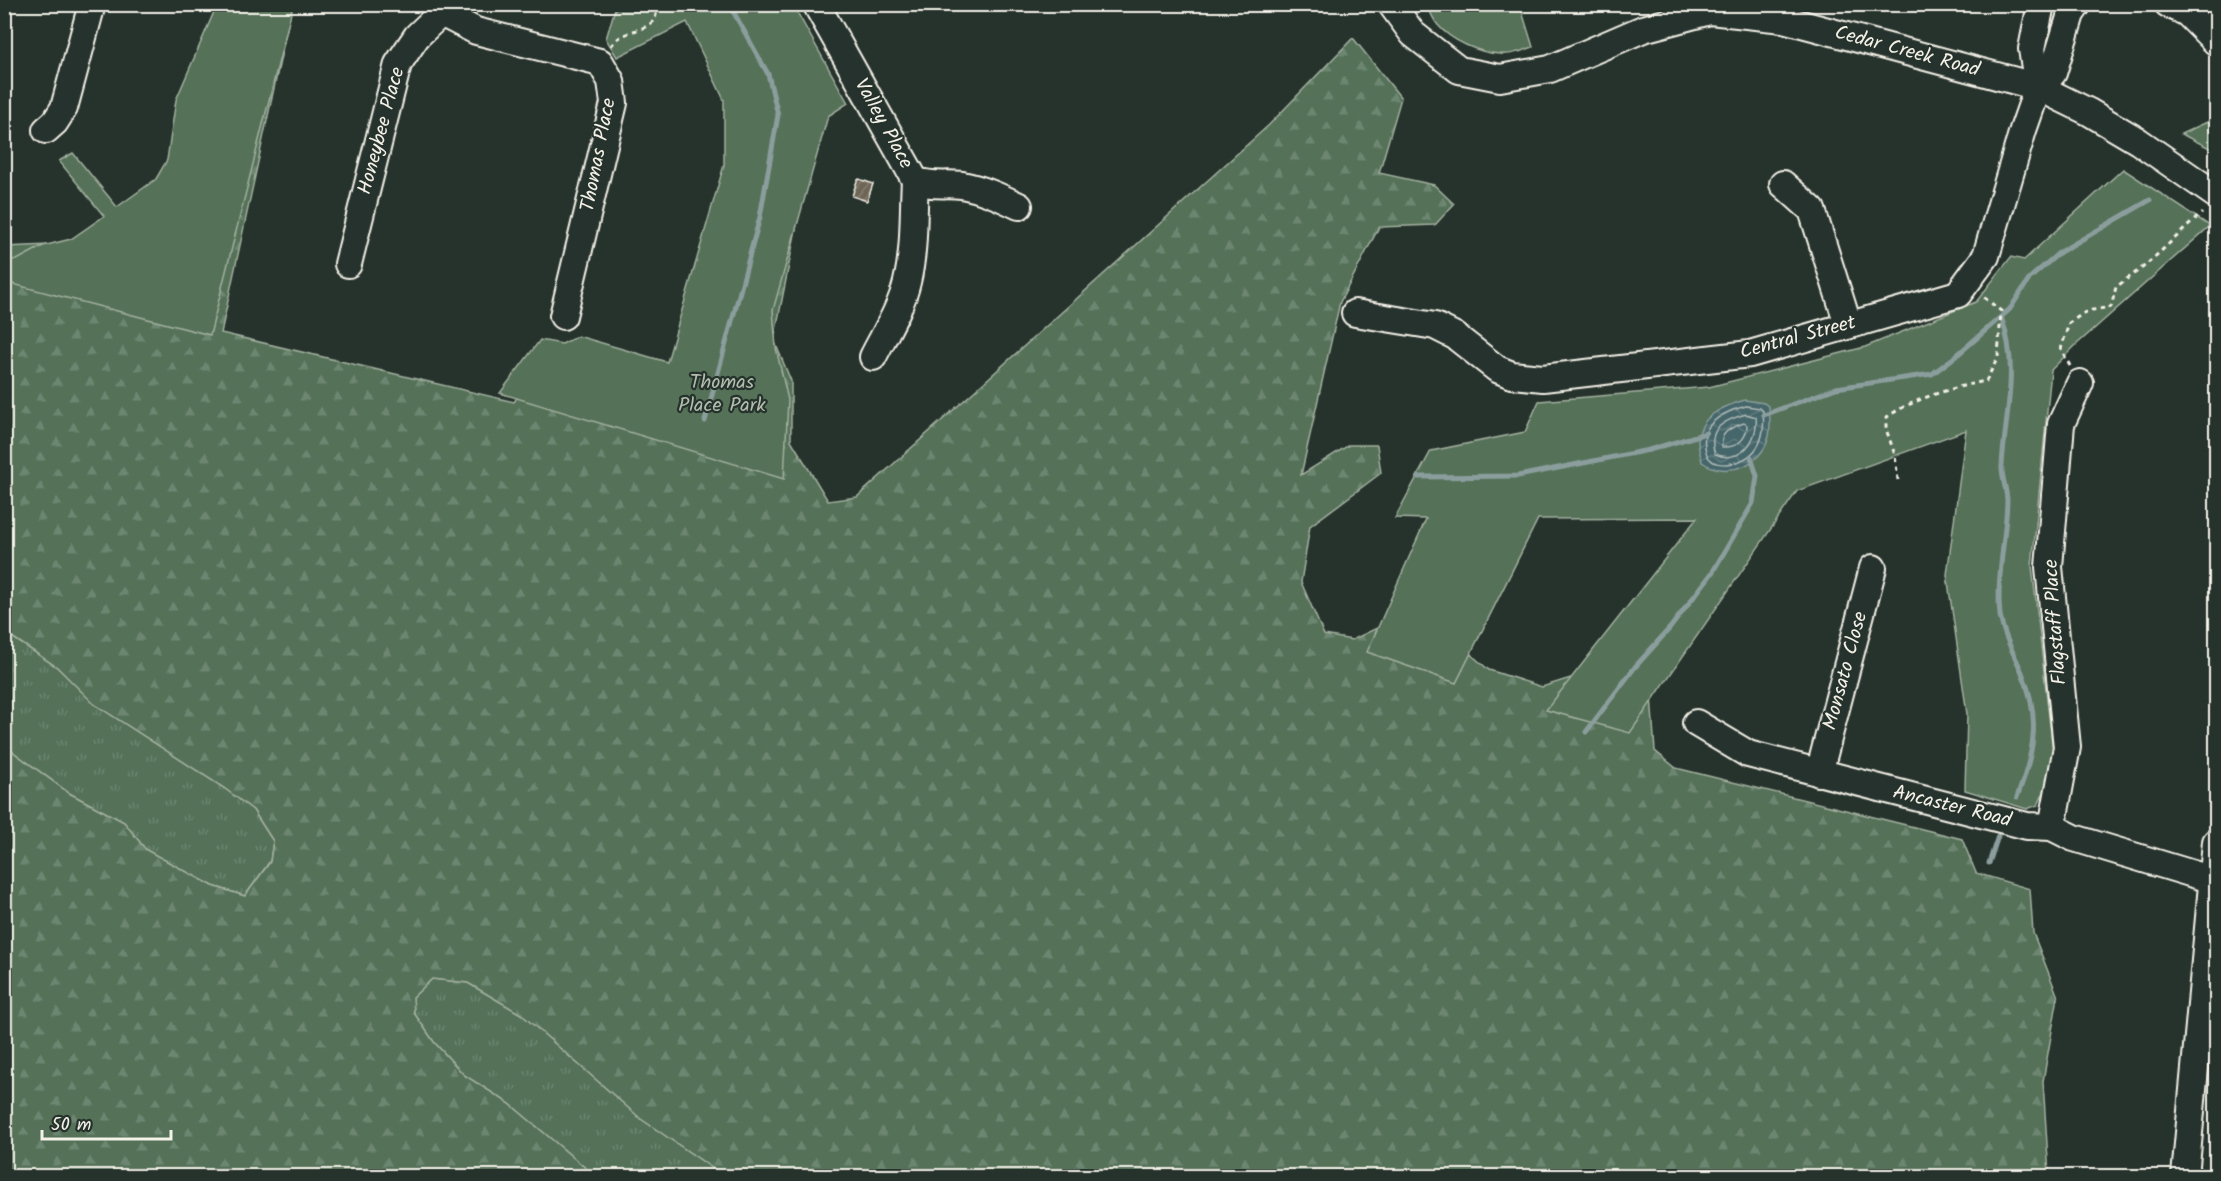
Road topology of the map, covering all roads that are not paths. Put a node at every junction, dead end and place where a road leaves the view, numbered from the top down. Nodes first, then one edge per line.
1 (92, 4) edge
2 (816, 4) edge
3 (1391, 4) edge
4 (2041, 4) edge
5 (2078, 4) edge
6 (2168, 4) edge
7 (440, 9) edge
8 (2217, 42) edge
9 (2038, 87) junction
10 (46, 130) dead end
11 (915, 180) junction
12 (1783, 184) dead end
13 (2209, 204) edge
14 (1019, 206) dead end
15 (348, 264) dead end
16 (1355, 313) dead end
17 (563, 316) dead end
18 (1848, 324) junction
19 (873, 357) dead end
20 (2080, 383) road end
21 (1873, 568) dead end
22 (1696, 723) dead end
23 (1819, 773) junction
24 (2052, 827) junction
25 (2217, 843) edge
26 (2213, 880) junction
27 (2185, 1176) edge

1 - 10 street
2 - 11 street, Valley Place
3 - 9 street, Cedar Creek Road
4 - 9 street
5 - 9 street
6 - 8 street
7 - 15 street, Honeybee Place
7 - 17 street, Thomas Place
9 - 13 street, Cedar Creek Road
9 - 18 street, Central Street
11 - 14 street, Valley Place
11 - 19 street
12 - 18 street
16 - 18 street, Central Street
20 - 24 street, Flagstaff Place
21 - 23 street, Monsato Close
22 - 23 street, Ancaster Road
23 - 24 street, Ancaster Road
24 - 26 street, Ancaster Road
25 - 26 street
26 - 27 street

